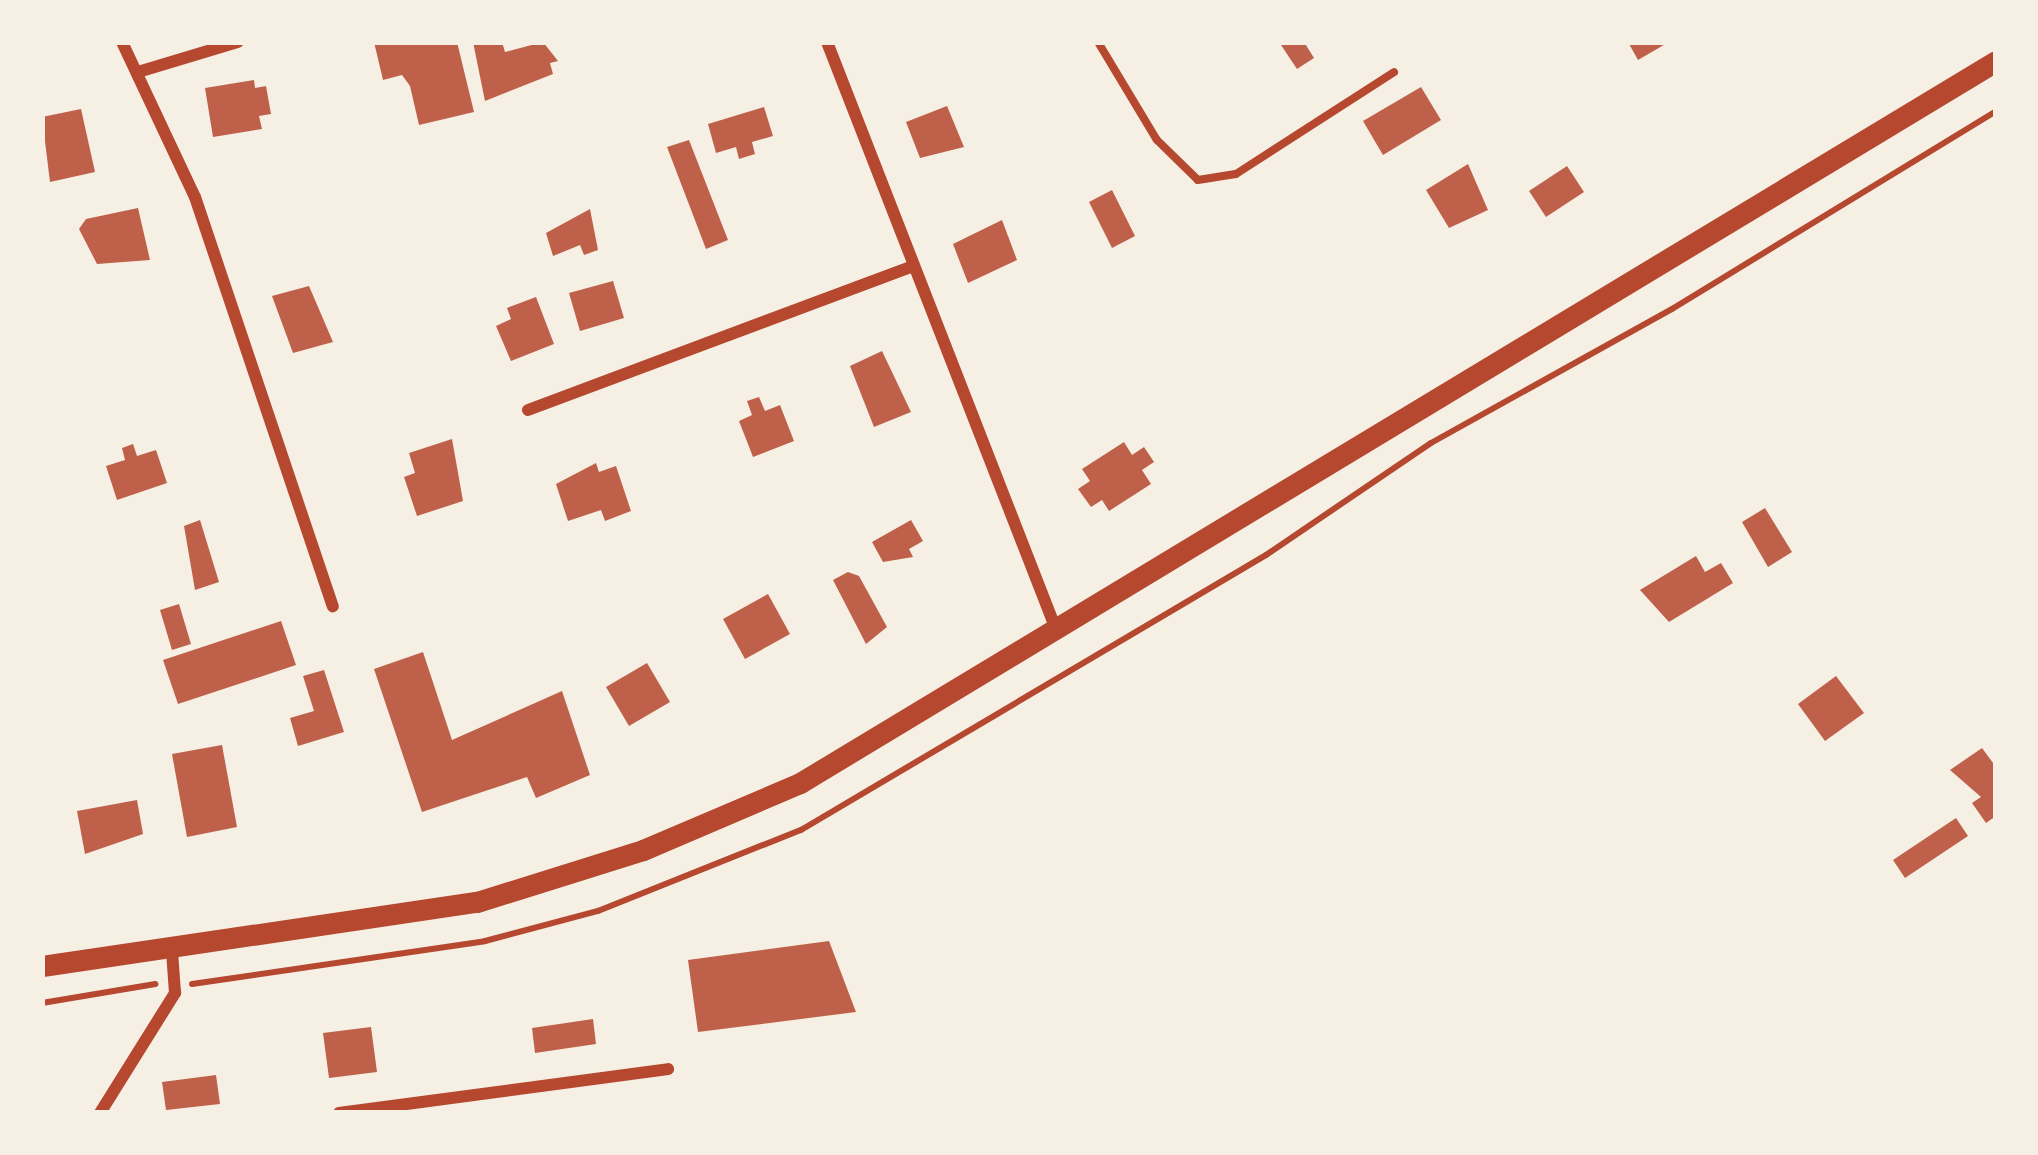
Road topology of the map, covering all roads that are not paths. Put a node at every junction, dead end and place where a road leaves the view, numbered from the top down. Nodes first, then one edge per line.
1 (122, 42) edge
2 (238, 42) edge
3 (827, 42) edge
4 (1098, 42) edge
5 (1996, 61) edge
6 (138, 72) junction
7 (1394, 72) dead end
8 (914, 266) junction
9 (528, 410) dead end
10 (333, 606) dead end
11 (1058, 633) junction
12 (172, 951) junction
13 (42, 966) edge
14 (668, 1070) dead end
15 (100, 1113) edge
16 (339, 1113) edge

1 - 6 street
2 - 6 street
3 - 8 street
4 - 7 lane
5 - 11 main road
6 - 10 street
8 - 9 street
8 - 11 street
11 - 12 main road
12 - 13 main road
12 - 15 street
14 - 16 street

